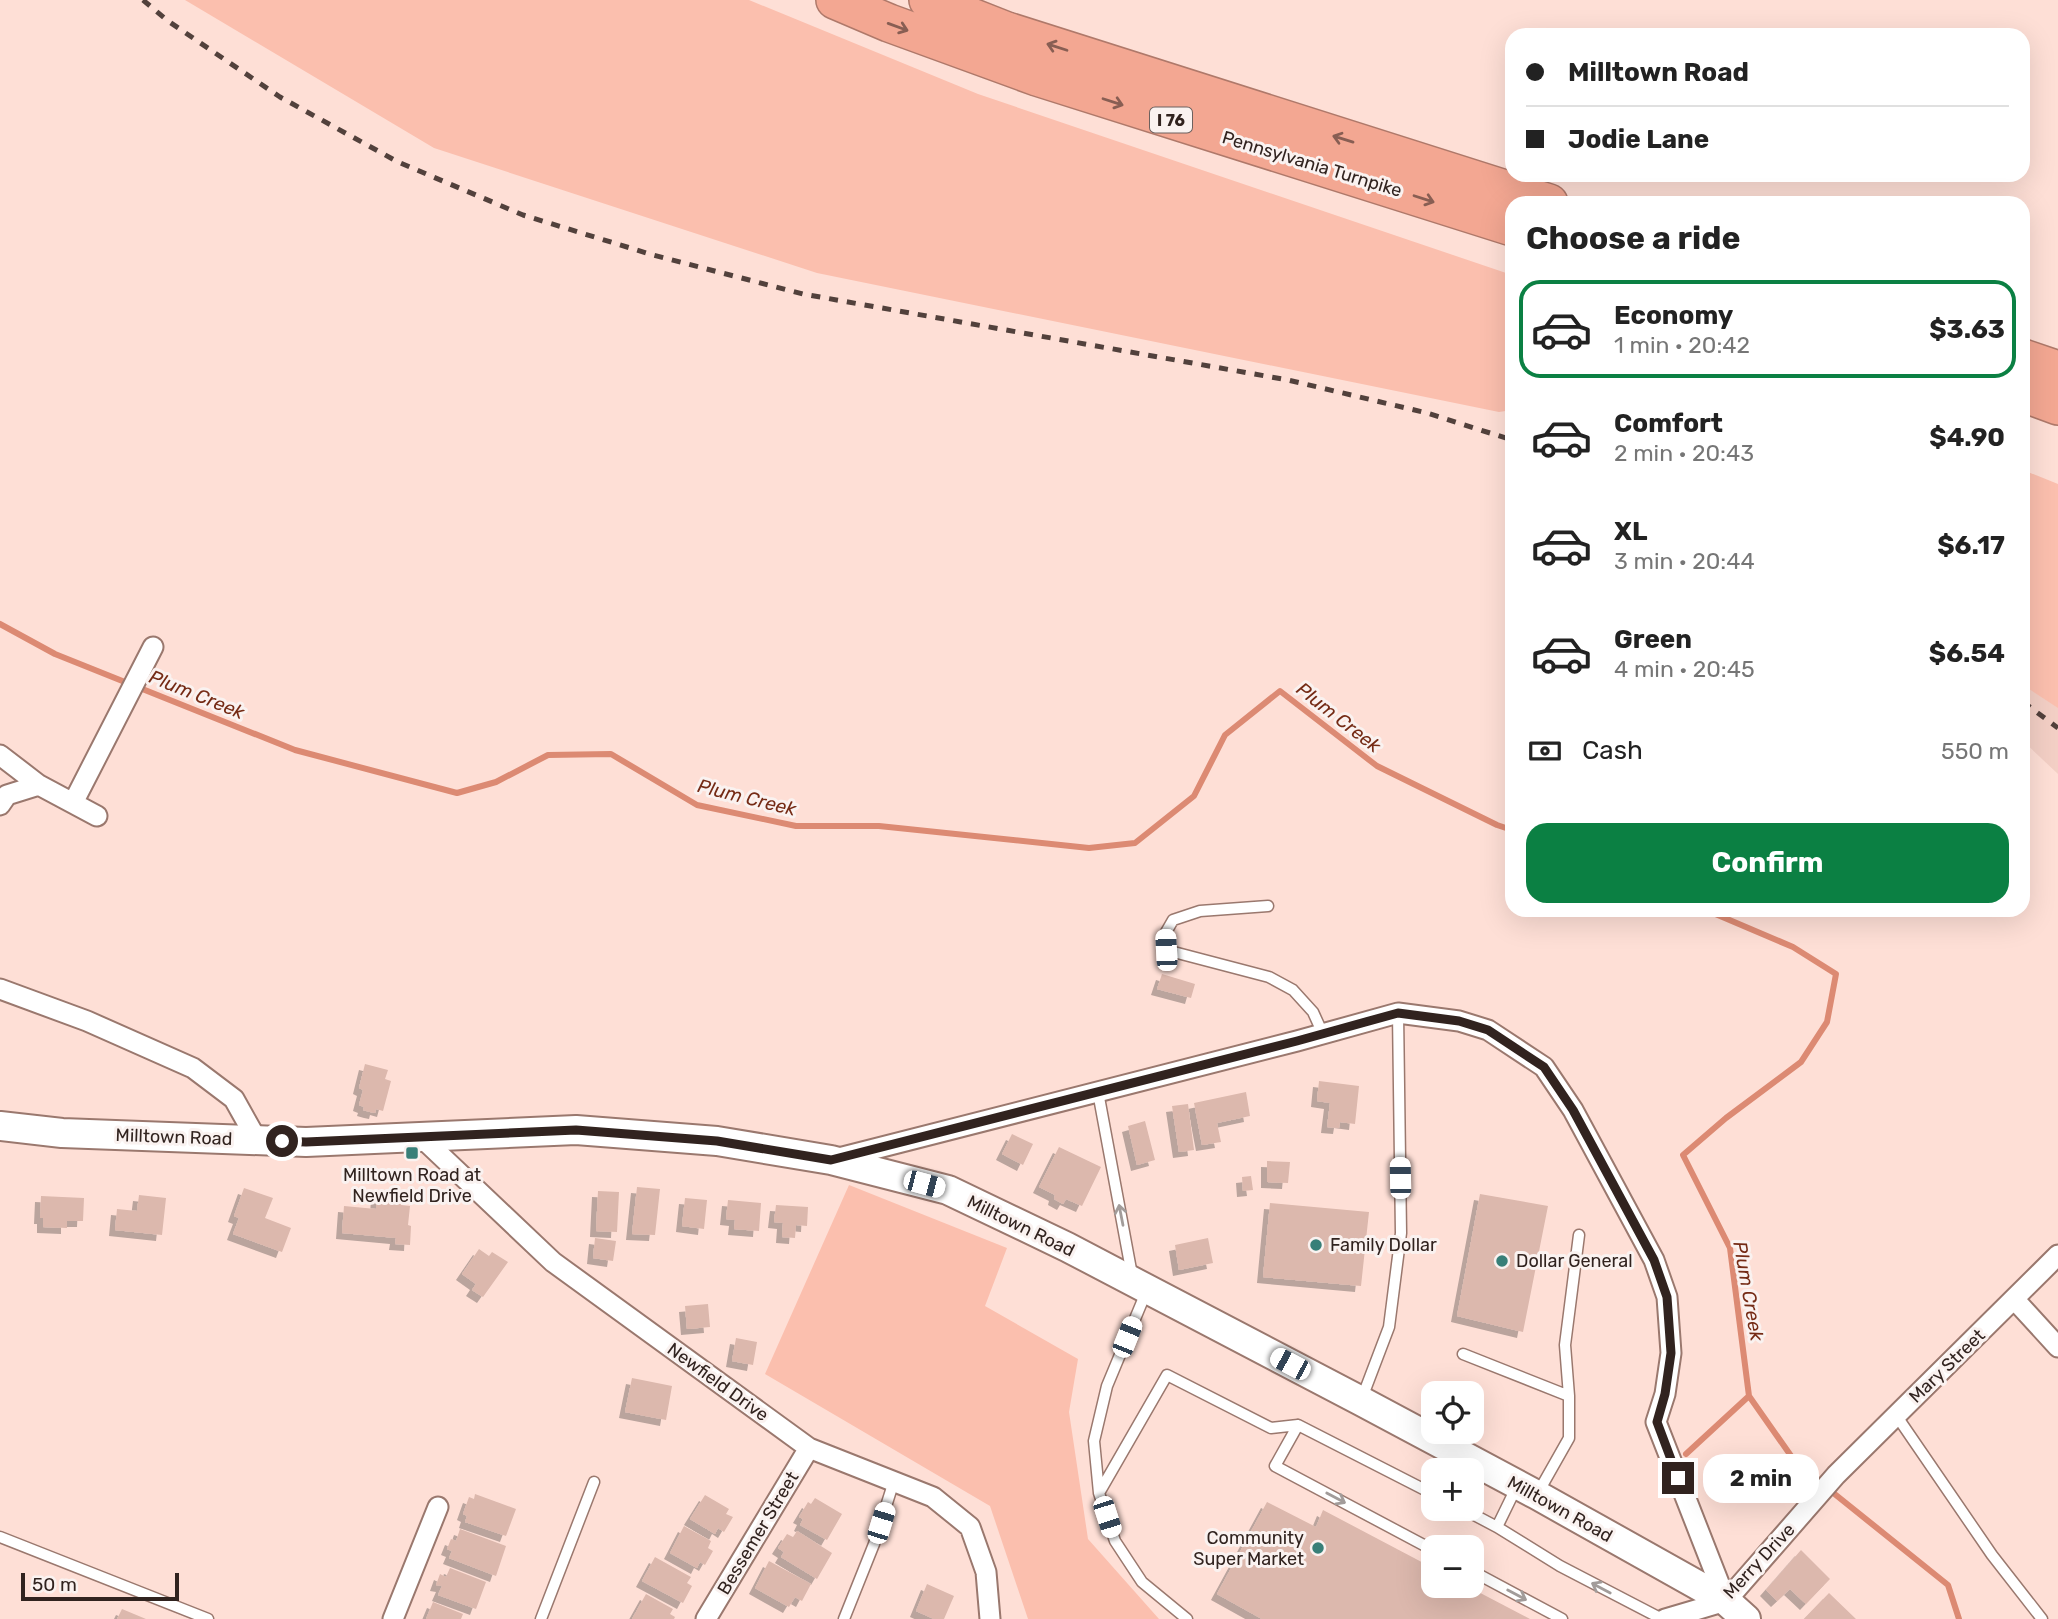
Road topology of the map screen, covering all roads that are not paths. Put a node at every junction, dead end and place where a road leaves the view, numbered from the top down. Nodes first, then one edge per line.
1 (835, 0) edge
2 (928, 0) edge
3 (1527, 196) edge
4 (1505, 225) edge
5 (2030, 360) edge
6 (2058, 370) edge
7 (2030, 396) edge
8 (2058, 406) edge
9 (153, 647) dead end
10 (0, 755) edge
11 (39, 785) junction
12 (73, 803) junction
13 (0, 804) edge
14 (97, 816) dead end
15 (1268, 906) dead end
16 (0, 989) edge
17 (1398, 1013) junction
18 (1324, 1034) junction
19 (1098, 1092) junction
20 (0, 1126) edge
21 (419, 1135) junction
22 (257, 1140) junction
23 (831, 1160) junction
24 (1579, 1235) dead end
25 (2058, 1255) edge
26 (1140, 1286) junction
27 (2015, 1300) junction
28 (2058, 1347) edge
29 (1463, 1354) dead end
30 (1570, 1396) junction
31 (1361, 1401) junction
32 (1896, 1415) junction
33 (1298, 1425) junction
34 (810, 1448) junction
35 (1836, 1475) joint
36 (894, 1481) junction
37 (594, 1482) dead end
38 (1421, 1488) edge
39 (1527, 1490) junction
40 (1100, 1493) junction
41 (438, 1507) dead end
42 (1484, 1520) edge
43 (1497, 1527) junction
44 (0, 1537) edge
45 (1421, 1544) edge
46 (1484, 1577) edge
47 (1736, 1610) edge
48 (208, 1619) edge
49 (393, 1619) edge
50 (541, 1619) edge
51 (706, 1619) edge
52 (844, 1619) edge
53 (990, 1619) edge
54 (1187, 1619) edge
55 (1562, 1619) edge
56 (1663, 1619) edge
57 (2042, 1619) edge

1 -> 4 highway, Pennsylvania Turnpike / I 76
3 -> 2 highway, Pennsylvania Turnpike / I 76
5 - 6 highway
7 - 8 highway
9 - 12 street
10 - 11 street
11 - 12 street
11 - 13 street
12 - 14 street
15 - 18 lane
16 - 22 street
17 - 18 street
17 - 31 lane
17 - 47 street
18 - 19 street
19 - 23 street
26 -> 19 lane
20 - 22 street, Milltown Road
21 - 22 street, Milltown Road
21 - 23 street, Milltown Road
21 - 34 street, Newfield Drive
23 - 26 street, Milltown Road
24 - 30 lane
25 - 27 street, Mary Street
26 - 31 street, Milltown Road
26 - 40 lane
27 - 28 street
27 - 32 street, Mary Street
29 - 30 lane
30 - 39 lane
31 - 39 street, Milltown Road
32 - 35 street, Mary Street
32 - 57 lane
33 - 38 lane
33 - 40 lane
33 -> 45 lane
34 - 36 street, Newfield Drive
34 - 51 street, Bessemer Street
35 - 47 street, Merry Drive
36 - 52 lane
36 - 53 street, Newfield Drive
37 - 50 lane
39 - 43 lane
39 - 47 street, Milltown Road
40 - 54 lane
41 - 49 street
42 - 43 lane
56 -> 43 lane
44 - 48 lane
46 -> 55 lane
47 - 56 street, Merry Drive

